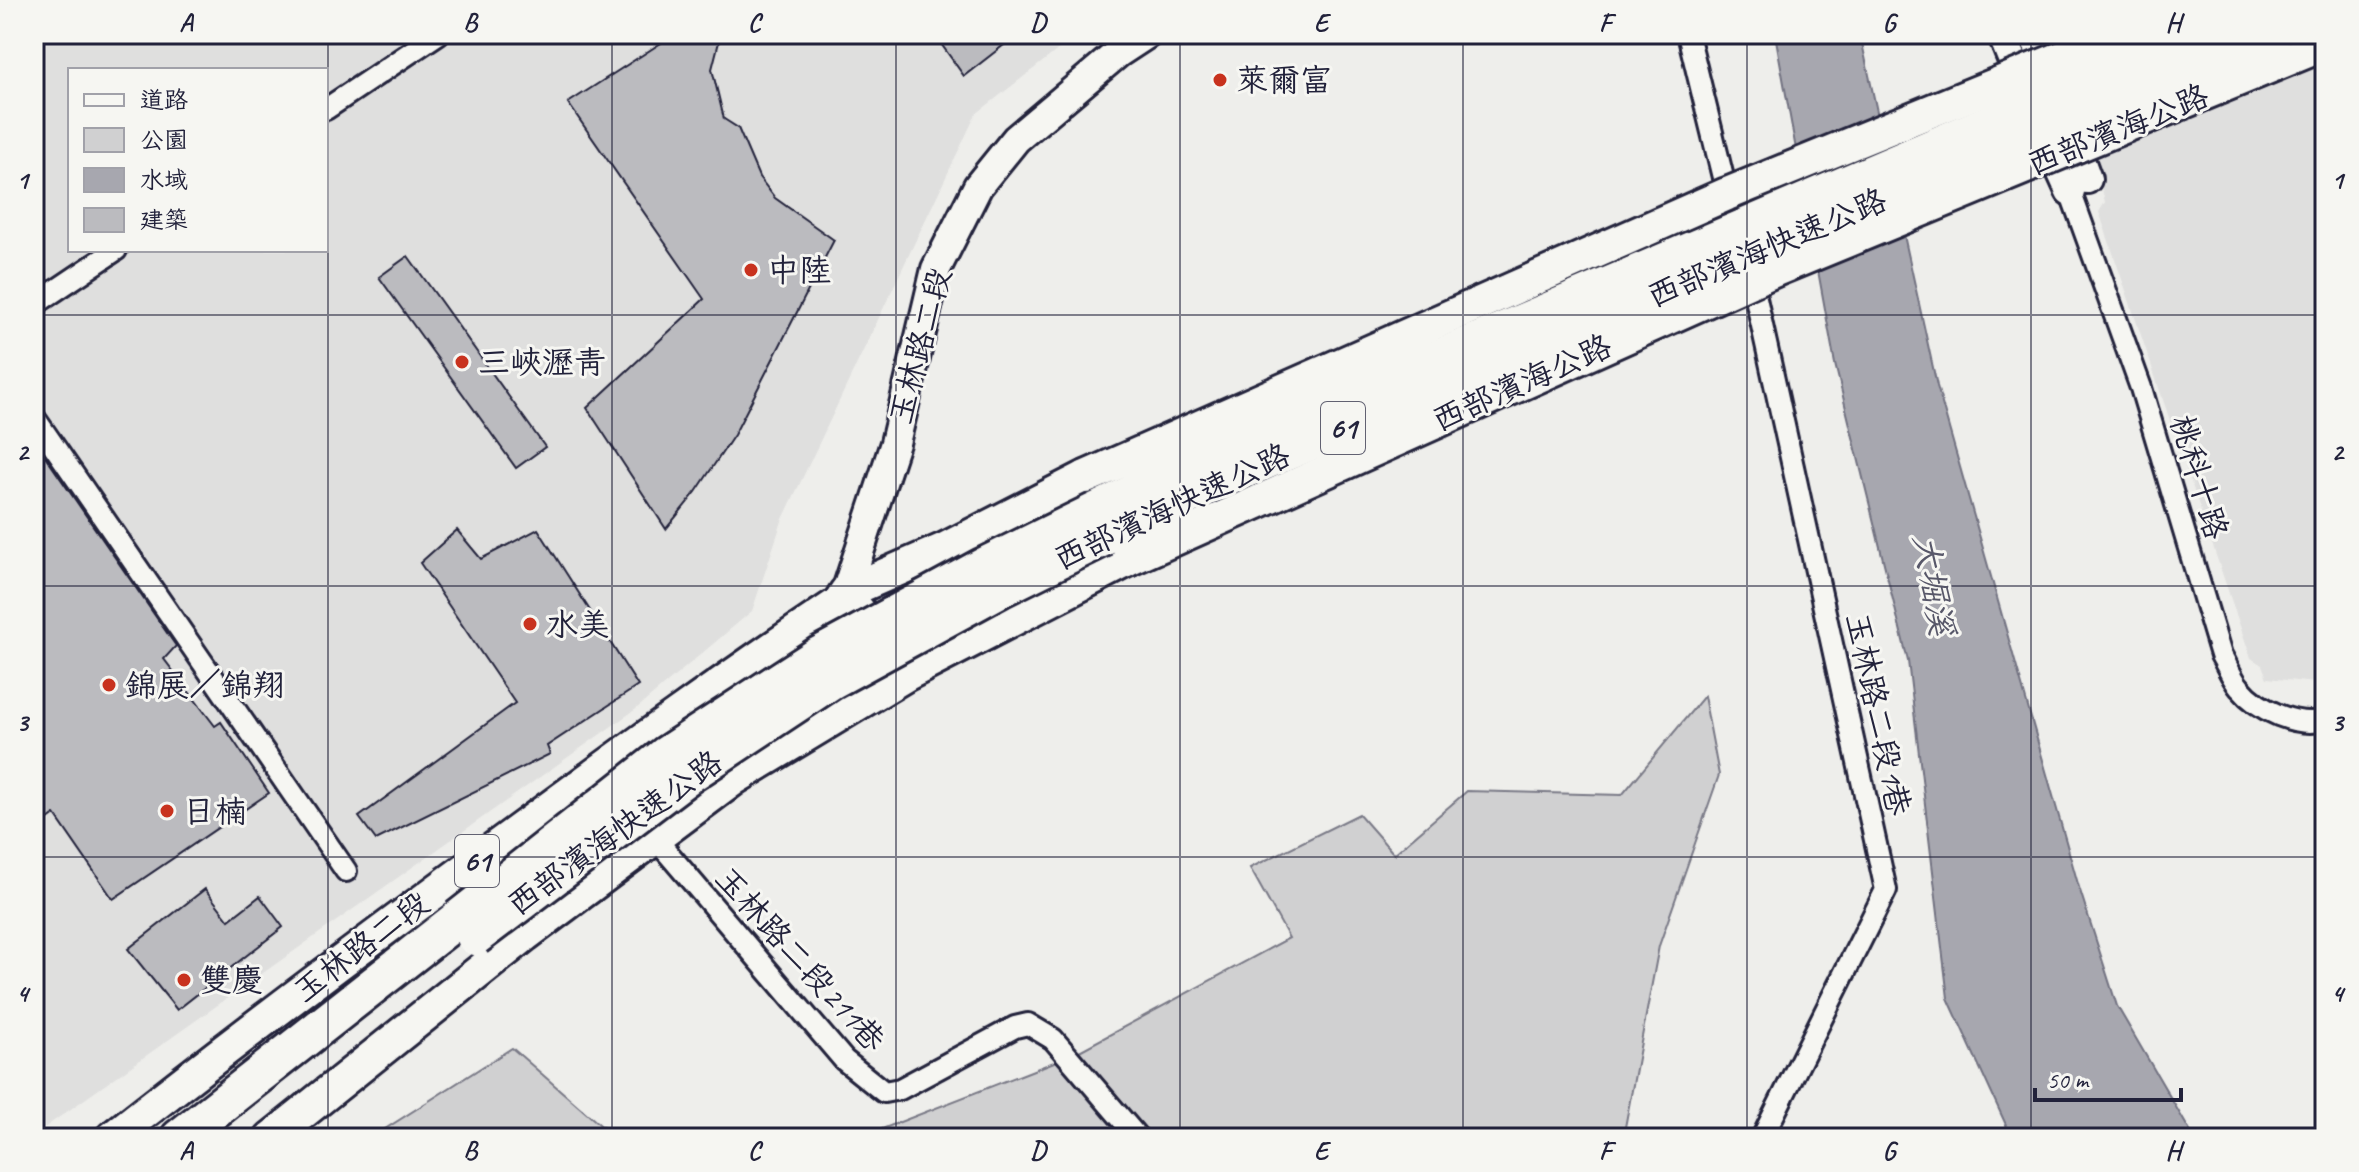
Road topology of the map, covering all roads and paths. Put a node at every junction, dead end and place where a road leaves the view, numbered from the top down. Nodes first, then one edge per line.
1 (438, 34) edge
2 (1147, 34) edge
3 (1688, 34) edge
4 (2120, 34) edge
5 (2198, 34) edge
6 (2272, 34) edge
7 (2035, 35) edge
8 (2004, 43) edge
9 (2325, 44) edge
10 (328, 108) edge
11 (2078, 185) junction
12 (1727, 194) junction
13 (113, 252) edge
14 (1752, 280) junction
15 (34, 305) edge
16 (34, 417) edge
17 (846, 592) junction
18 (907, 674) junction
19 (2325, 720) edge
20 (655, 838) junction
21 (346, 871) dead end
22 (467, 927) junction
23 (112, 1138) edge
24 (179, 1138) edge
25 (218, 1138) edge
26 (271, 1138) edge
27 (1138, 1138) edge
28 (1762, 1138) edge

1 - 10 street
2 - 17 street, 玉林路二段
3 - 12 street
4 - 12 main road, 61, bridge
5 - 22 highway, 西部濱海快速公路 / 61, bridge
6 - 22 highway, 西部濱海快速公路 / 61, bridge
7 - 8 street
7 - 11 street
8 - 11 street
9 - 14 main road, 西部濱海公路 / 61, bridge
11 - 19 street, 桃科十路
12 - 17 main road, 61, bridge
13 - 15 street
14 - 18 main road, 西部濱海公路 / 61, bridge
14 - 28 street, 玉林路二段1巷
16 - 21 street
17 - 18 street
17 - 23 main road, 玉林路二段 / 61
18 - 20 main road, 61
20 - 26 main road, 61
20 - 27 street, 玉林路二段211巷
22 - 24 highway, 西部濱海快速公路 / 61
22 - 25 highway, 西部濱海快速公路 / 61

